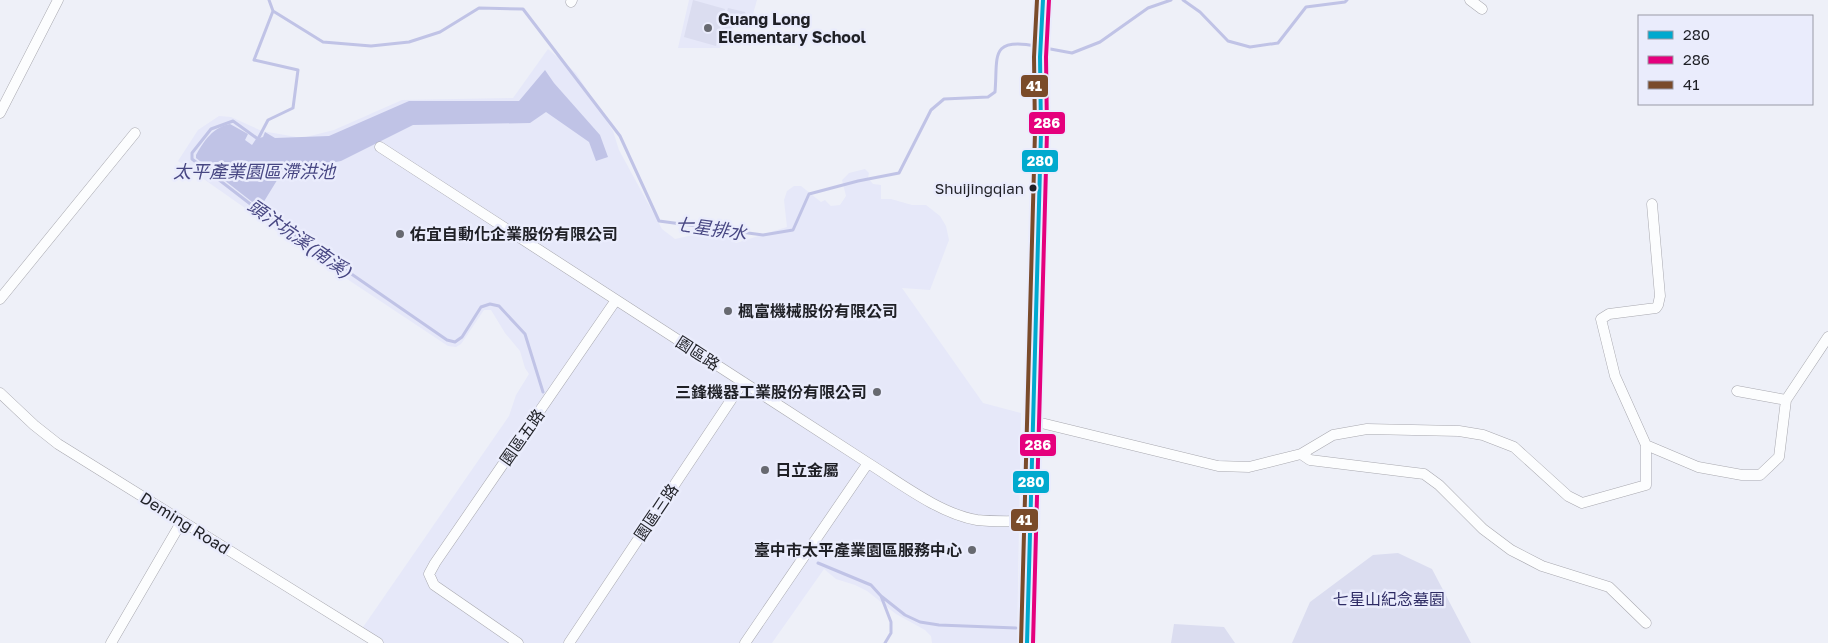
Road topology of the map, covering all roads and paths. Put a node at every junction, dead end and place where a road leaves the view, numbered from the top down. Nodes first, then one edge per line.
1 (58, 0) edge
2 (1043, 0) edge
3 (1470, 0) edge
4 (1482, 9) dead end
5 (0, 113) edge
6 (135, 134) dead end
7 (380, 147) dead end
8 (1652, 204) dead end
9 (0, 299) edge
10 (616, 300) junction
11 (1828, 337) edge
12 (743, 382) junction
13 (1737, 391) dead end
14 (0, 393) edge
15 (1786, 400) junction
16 (1033, 421) junction
17 (1646, 444) junction
18 (1302, 454) junction
19 (868, 463) junction
20 (182, 521) junction
21 (1030, 521) junction
22 (1646, 623) dead end
23 (111, 643) edge
24 (378, 643) edge
25 (518, 643) edge
26 (569, 643) edge
27 (745, 643) edge
28 (1027, 643) edge

1 - 5 street
2 - 16 main road
3 - 4 street
6 - 9 street
7 - 10 street, 園區路
8 - 17 street
10 - 12 street, 園區路
10 - 25 street, 園區五路
11 - 15 street
12 - 19 street, 園區路
12 - 26 street, 園區三路
13 - 15 street
14 - 20 street, Deming Road
15 - 17 street
16 - 18 street
16 - 21 main road
17 - 18 street
18 - 22 street
19 - 21 street, 園區路
19 - 27 street
20 - 23 street
20 - 24 street, Deming Road
21 - 28 main road

